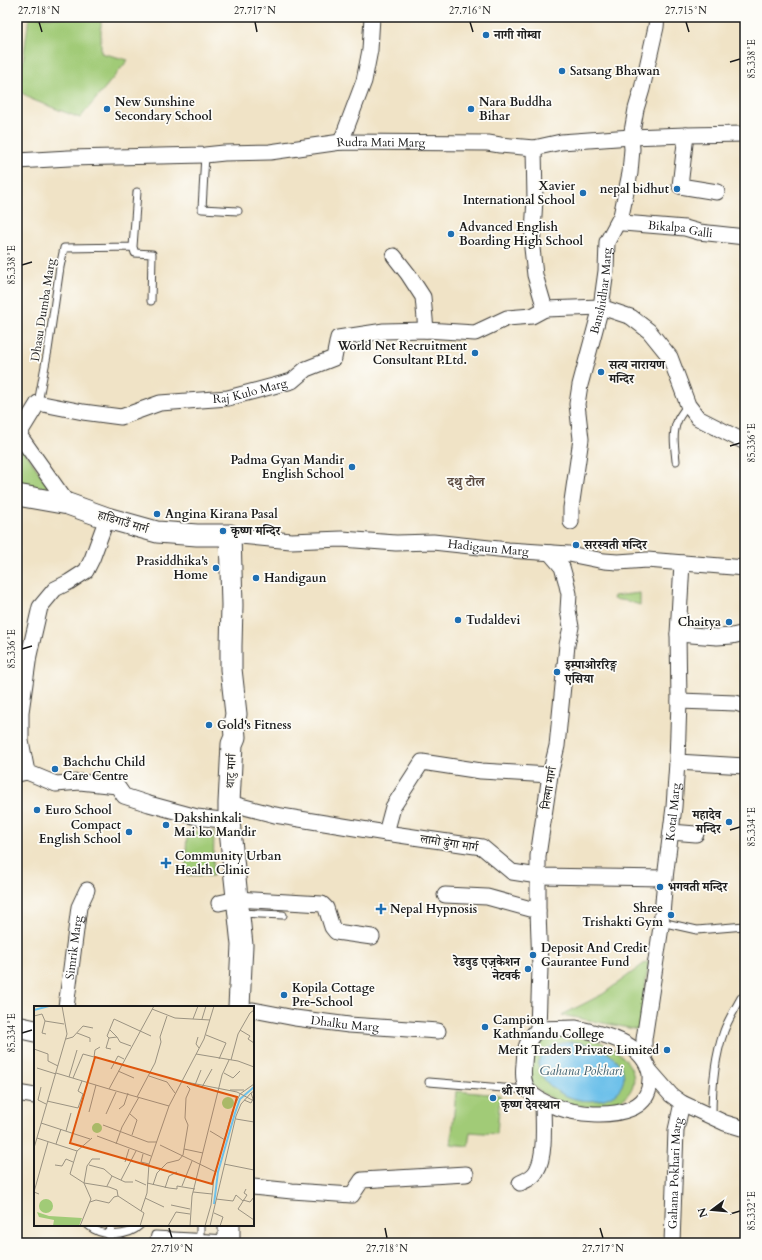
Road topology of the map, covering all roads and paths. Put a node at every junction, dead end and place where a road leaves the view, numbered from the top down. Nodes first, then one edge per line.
1 (372, 17) edge
2 (657, 17) edge
3 (686, 134) junction
4 (745, 134) edge
5 (631, 137) junction
6 (341, 142) junction
7 (534, 148) junction
8 (205, 155) junction
9 (17, 161) edge
10 (137, 192) dead end
11 (717, 192) dead end
12 (238, 211) dead end
13 (621, 216) junction
14 (745, 237) edge
15 (134, 247) junction
16 (394, 256) dead end
17 (151, 301) dead end
18 (601, 307) junction
19 (545, 309) junction
20 (426, 330) junction
21 (38, 403) junction
22 (688, 405) junction
23 (18, 433) edge
24 (745, 442) edge
25 (676, 461) dead end
26 (17, 495) edge
27 (68, 504) junction
28 (107, 518) junction
29 (571, 522) dead end
30 (230, 534) junction
31 (550, 553) junction
32 (682, 563) junction
33 (745, 568) edge
34 (745, 633) edge
35 (678, 634) junction
36 (679, 701) junction
37 (745, 706) edge
38 (677, 762) junction
39 (745, 766) edge
40 (22, 773) edge
41 (550, 775) junction
42 (229, 812) junction
43 (671, 832) junction
44 (386, 833) junction
45 (696, 834) dead end
46 (538, 876) junction
47 (664, 878) junction
48 (87, 890) dead end
49 (445, 895) dead end
50 (232, 905) junction
51 (538, 911) junction
52 (283, 915) dead end
53 (661, 922) junction
54 (745, 926) edge
55 (372, 937) dead end
56 (741, 998) dead end
57 (66, 1006) edge
58 (239, 1006) edge
59 (254, 1010) edge
60 (17, 1027) edge
61 (538, 1029) junction
62 (34, 1031) edge
63 (438, 1031) dead end
64 (647, 1065) junction
65 (429, 1082) dead end
66 (528, 1090) junction
67 (17, 1093) edge
68 (34, 1096) edge
69 (543, 1102) junction
70 (682, 1103) junction
71 (712, 1116) junction
72 (745, 1129) edge
73 (466, 1174) dead end
74 (520, 1183) dead end
75 (254, 1187) edge
76 (90, 1226) edge
77 (111, 1226) edge
78 (139, 1226) edge
79 (200, 1226) edge
80 (110, 1235) junction
81 (229, 1236) edge
82 (200, 1237) junction
83 (109, 1243) edge
84 (153, 1243) edge
85 (672, 1243) edge

1 - 6 street
2 - 5 street, Banshidhar Marg
3 - 4 street, Rudra Mati Marg
3 - 5 street, Rudra Mati Marg
3 - 11 street
5 - 7 street, Rudra Mati Marg
5 - 13 street, Banshidhar Marg
6 - 7 street, Rudra Mati Marg
6 - 8 street, Rudra Mati Marg
7 - 19 street
8 - 9 street, Rudra Mati Marg
8 - 12 lane
10 - 15 lane
13 - 14 street, Bikalpa Galli
13 - 18 street, Banshidhar Marg
15 - 17 lane
15 - 21 lane, Dhasu Dumba Marg
16 - 20 street
18 - 19 street
18 - 22 street
18 - 29 street, Banshidhar Marg
19 - 20 street, Raj Kulo Marg
20 - 21 street, Raj Kulo Marg
21 - 23 street
22 - 24 street
22 - 25 lane
23 - 27 street
26 - 27 main road, हाडिगाउँ मार्ग
27 - 28 main road, हाडिगाउँ मार्ग
28 - 30 main road, हाडिगाउँ मार्ग
28 - 40 street
30 - 31 street, Hadigaun Marg
30 - 42 main road, थाटु मार्ग
31 - 32 street, Hadigaun Marg
31 - 41 street, निल्मा मार्ग
32 - 33 street, Hadigaun Marg
32 - 35 street, Kotal Marg
34 - 35 street
35 - 36 street, Kotal Marg
36 - 37 street
36 - 38 street, Kotal Marg
38 - 39 street
38 - 43 street, Kotal Marg
40 - 42 street, लामो ढुंगा मार्ग
41 - 44 street
41 - 46 street, निल्मा मार्ग
42 - 44 street, लामो ढुंगा मार्ग
42 - 50 main road, थाटु मार्ग
43 - 45 street
43 - 47 street, Kotal Marg
44 - 46 street, लामो ढुंगा मार्ग
46 - 47 street, लामो ढुंगा मार्ग
46 - 51 street, निल्मा मार्ग
47 - 53 street, Kotal Marg
48 - 57 street, Simrik Marg
49 - 51 street
50 - 52 lane
50 - 55 street
50 - 58 main road, थाटु मार्ग
51 - 61 street, निल्मा मार्ग
53 - 54 lane
53 - 64 street, Kotal Marg
56 - 71 lane
59 - 63 street, Dhalku Marg
60 - 62 main road
61 - 64 street
61 - 66 street
64 - 69 street
64 - 70 street
65 - 66 lane
66 - 69 street
67 - 68 street
69 - 74 street
70 - 71 street
70 - 85 street, Gahana Pokhari Marg
71 - 72 street
73 - 75 street
76 - 80 lane
77 - 80 lane
78 - 80 lane
79 - 82 lane
80 - 83 lane
81 - 82 lane
82 - 84 lane

